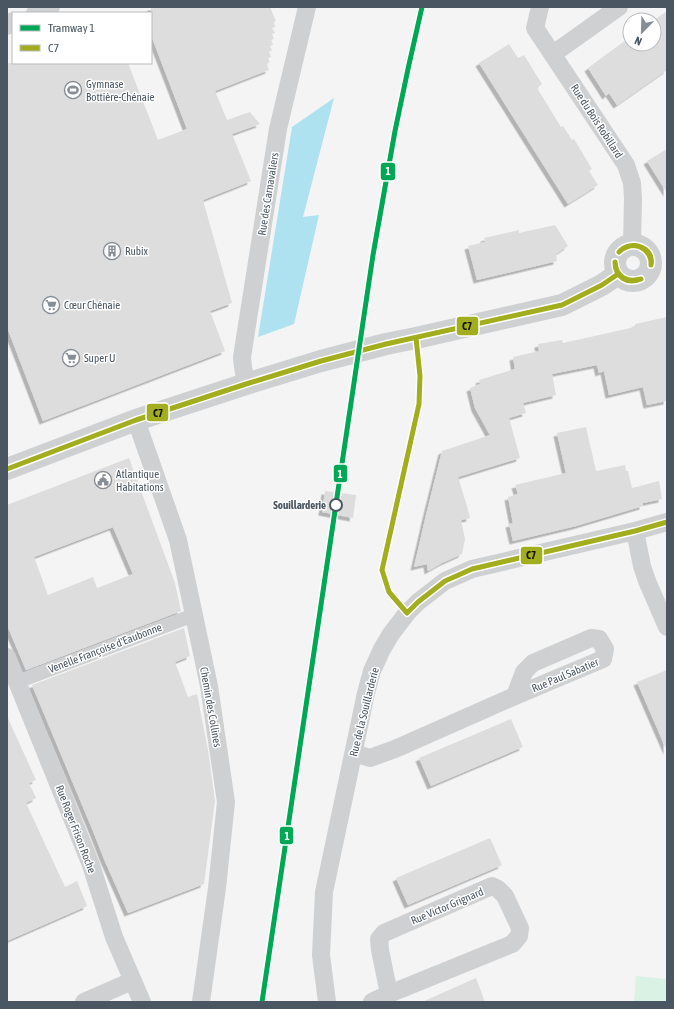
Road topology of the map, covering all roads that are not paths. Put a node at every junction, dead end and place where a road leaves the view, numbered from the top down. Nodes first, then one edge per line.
1 (51, 7) edge
2 (307, 7) edge
3 (540, 7) edge
4 (619, 7) edge
5 (38, 12) edge
6 (553, 54) junction
7 (632, 245) junction
8 (659, 267) edge
9 (618, 274) junction
10 (246, 384) junction
11 (136, 420) junction
12 (7, 469) edge
13 (667, 522) edge
14 (635, 531) junction
15 (194, 615) junction
16 (667, 627) edge
17 (7, 657) edge
18 (17, 682) junction
19 (515, 696) junction
20 (354, 752) junction
21 (132, 981) junction
22 (390, 994) junction
23 (84, 1002) edge
24 (142, 1002) edge
25 (201, 1002) edge
26 (327, 1002) edge
27 (372, 1002) edge

1 - 5 street
2 - 10 street, Rue des Carnavaliers
3 - 6 street, Rue du Bois Robillard
4 - 6 street
6 - 7 street, Rue du Bois Robillard
7 - 8 street
7 - 9 street
8 - 9 street
9 - 10 street
10 - 11 street
11 - 12 street
11 - 15 street, Chemin des Collines
13 - 14 street, Rue de la Souillarderie
14 - 16 street
14 - 20 street, Rue de la Souillarderie
15 - 18 street, Venelle Françoise d'Eaubonne
15 - 25 street, Chemin des Collines
17 - 18 street, Rue Roger Frison Roche
18 - 21 street, Rue Roger Frison Roche
19 - 19 street, Rue Paul Sabatier
19 - 20 street, Rue Paul Sabatier
20 - 26 street, Rue de la Souillarderie
21 - 23 street
21 - 24 street, Rue Roger Frison Roche
22 - 22 street, Rue Victor Grignard
22 - 27 street, Rue Victor Grignard

